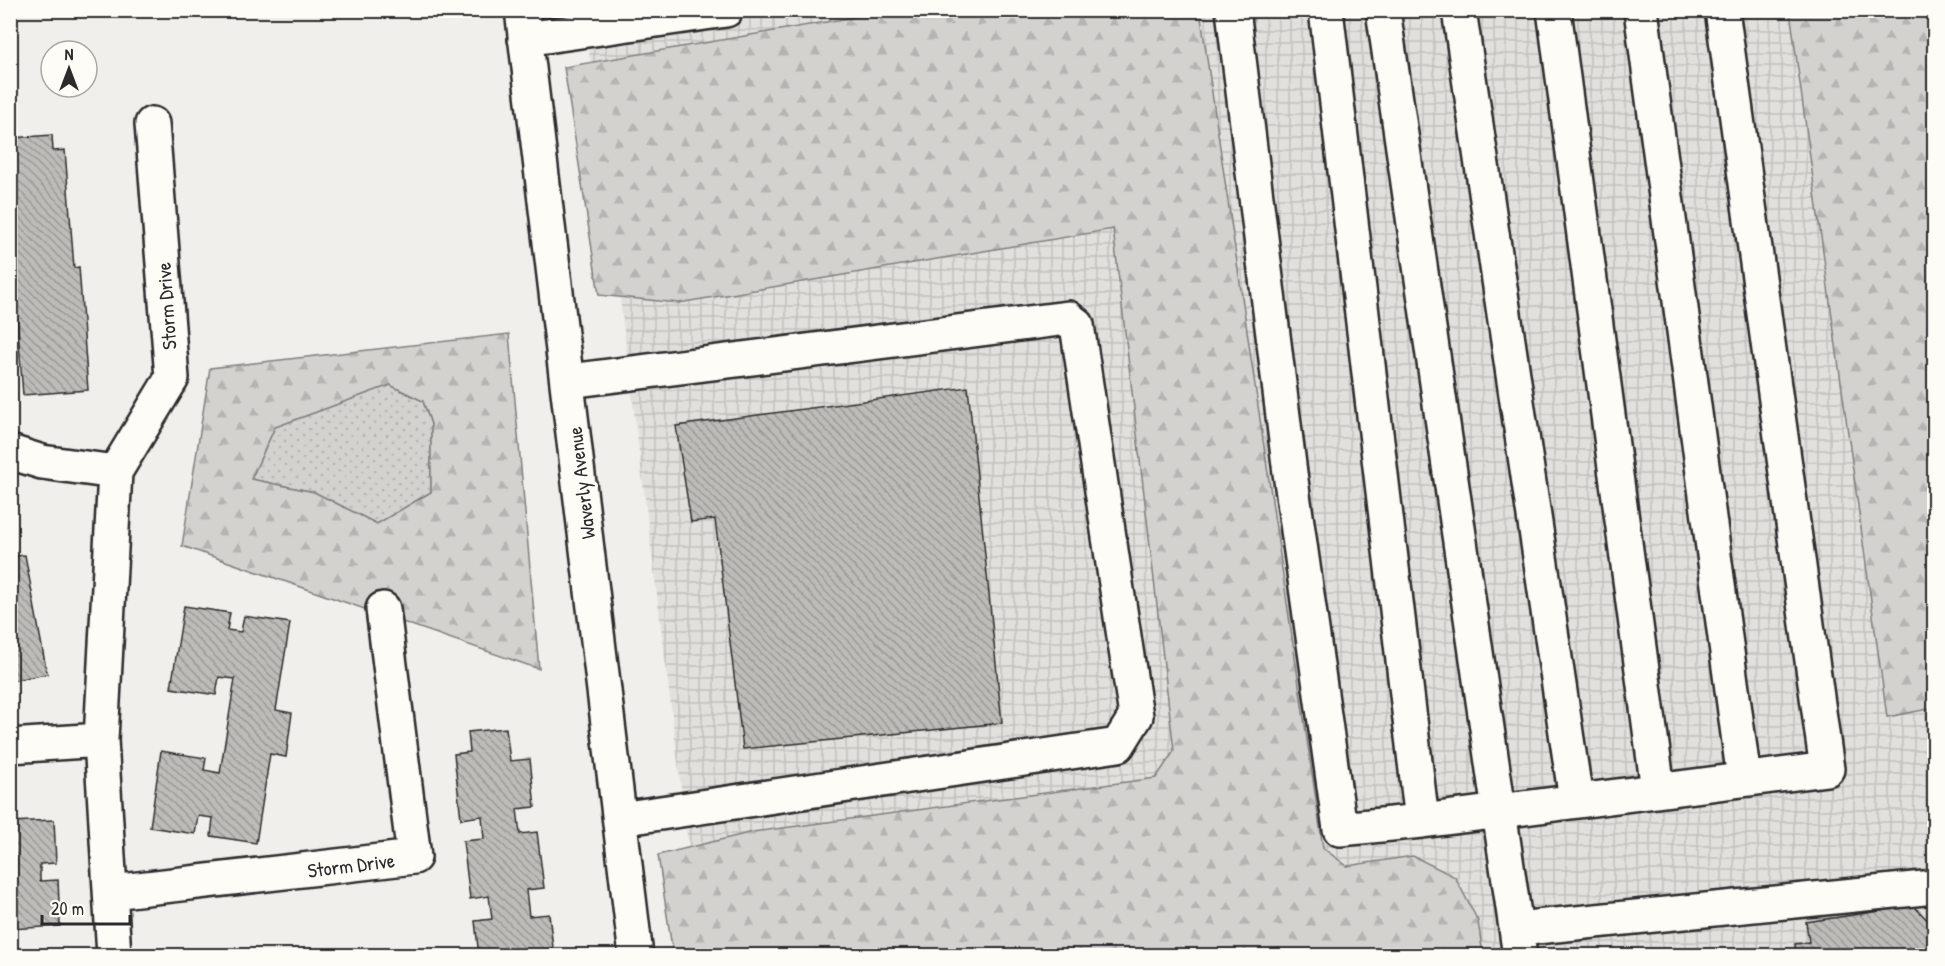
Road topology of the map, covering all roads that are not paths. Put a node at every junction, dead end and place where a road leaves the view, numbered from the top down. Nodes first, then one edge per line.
1 (1233, 10) edge
2 (1326, 10) edge
3 (1383, 10) edge
4 (1459, 10) edge
5 (1554, 10) edge
6 (1641, 10) edge
7 (1722, 10) edge
8 (719, 11) edge
9 (642, 16) edge
10 (524, 25) edge
11 (152, 124) dead end
12 (569, 381) junction
13 (10, 452) edge
14 (115, 472) junction
15 (383, 609) dead end
16 (101, 740) junction
17 (10, 746) edge
18 (1744, 779) junction
19 (1658, 790) junction
20 (1576, 800) junction
21 (1497, 809) junction
22 (620, 819) junction
23 (1422, 821) junction
24 (1935, 887) edge
25 (112, 892) junction
26 (1518, 942) edge
27 (114, 956) edge
28 (636, 956) edge

1 - 23 street
2 - 23 street
3 - 21 street
4 - 20 street
5 - 19 street
6 - 18 street
7 - 18 street
8 - 9 street
9 - 10 street
10 - 12 street, Waverly Avenue
11 - 14 street, Storm Drive
12 - 22 street, Waverly Avenue
12 - 22 street
13 - 14 street
14 - 16 street, Storm Drive
15 - 25 street, Storm Drive
16 - 17 street
16 - 25 street, Storm Drive
18 - 19 street
19 - 20 street
20 - 21 street
21 - 23 street
21 - 26 street
22 - 28 street, Waverly Avenue
24 - 26 street
25 - 27 street, Storm Drive

